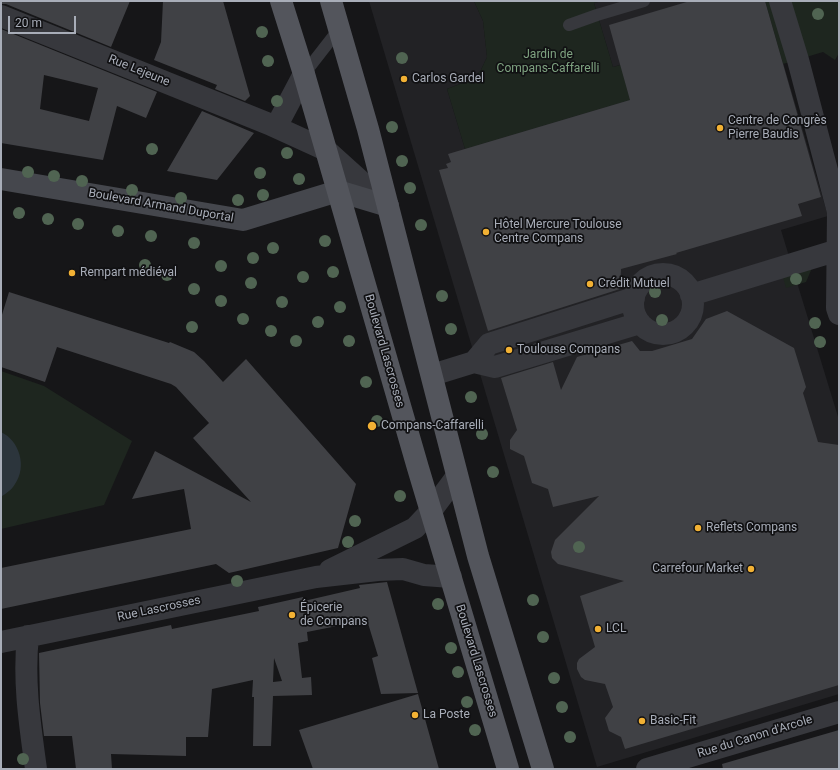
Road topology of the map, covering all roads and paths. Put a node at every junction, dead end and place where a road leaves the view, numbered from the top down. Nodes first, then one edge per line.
1 (281, 1) edge
2 (331, 1) edge
3 (644, 1) edge
4 (780, 1) edge
5 (1, 16) edge
6 (569, 25) dead end
7 (339, 29) junction
8 (304, 74) junction
9 (276, 127) junction
10 (326, 150) junction
11 (1, 179) edge
12 (338, 192) junction
13 (388, 206) junction
14 (838, 250) junction
15 (691, 295) junction
16 (634, 298) junction
17 (838, 310) edge
18 (640, 323) junction
19 (474, 362) junction
20 (432, 375) junction
21 (457, 476) junction
22 (431, 510) junction
23 (316, 577) junction
24 (451, 577) junction
25 (28, 636) junction
26 (1, 642) edge
27 (839, 712) edge
28 (36, 769) edge
29 (508, 769) edge
30 (543, 769) edge
31 (647, 769) edge

1 - 8 main road, Boulevard Lascrosses
2 - 7 main road
3 - 6 lane
4 - 14 street
5 - 9 street, Rue Lejeune
7 - 8 lane
7 - 13 main road
8 - 9 street
8 - 10 main road, Boulevard Lascrosses
9 - 10 street, Rue Lejeune
10 - 12 main road, Boulevard Lascrosses
10 - 13 street, Rue Lejeune
11 - 12 street, Boulevard Armand Duportal
12 - 13 street
12 - 22 main road, Boulevard Lascrosses
13 - 20 main road
14 - 15 street
14 - 17 street
15 - 16 street
15 - 18 street
16 - 18 street
16 - 19 street
18 - 19 street
19 - 20 street
20 - 21 main road
21 - 22 street, Rue Lascrosses
21 - 30 main road
22 - 23 street, Rue Lascrosses
22 - 24 main road, Boulevard Lascrosses
23 - 24 street, Rue Lascrosses
23 - 25 street, Rue Lascrosses
24 - 29 main road, Boulevard Lascrosses
25 - 26 street, Rue Lascrosses
25 - 28 street
27 - 31 street, Rue du Canon d'Arcole

